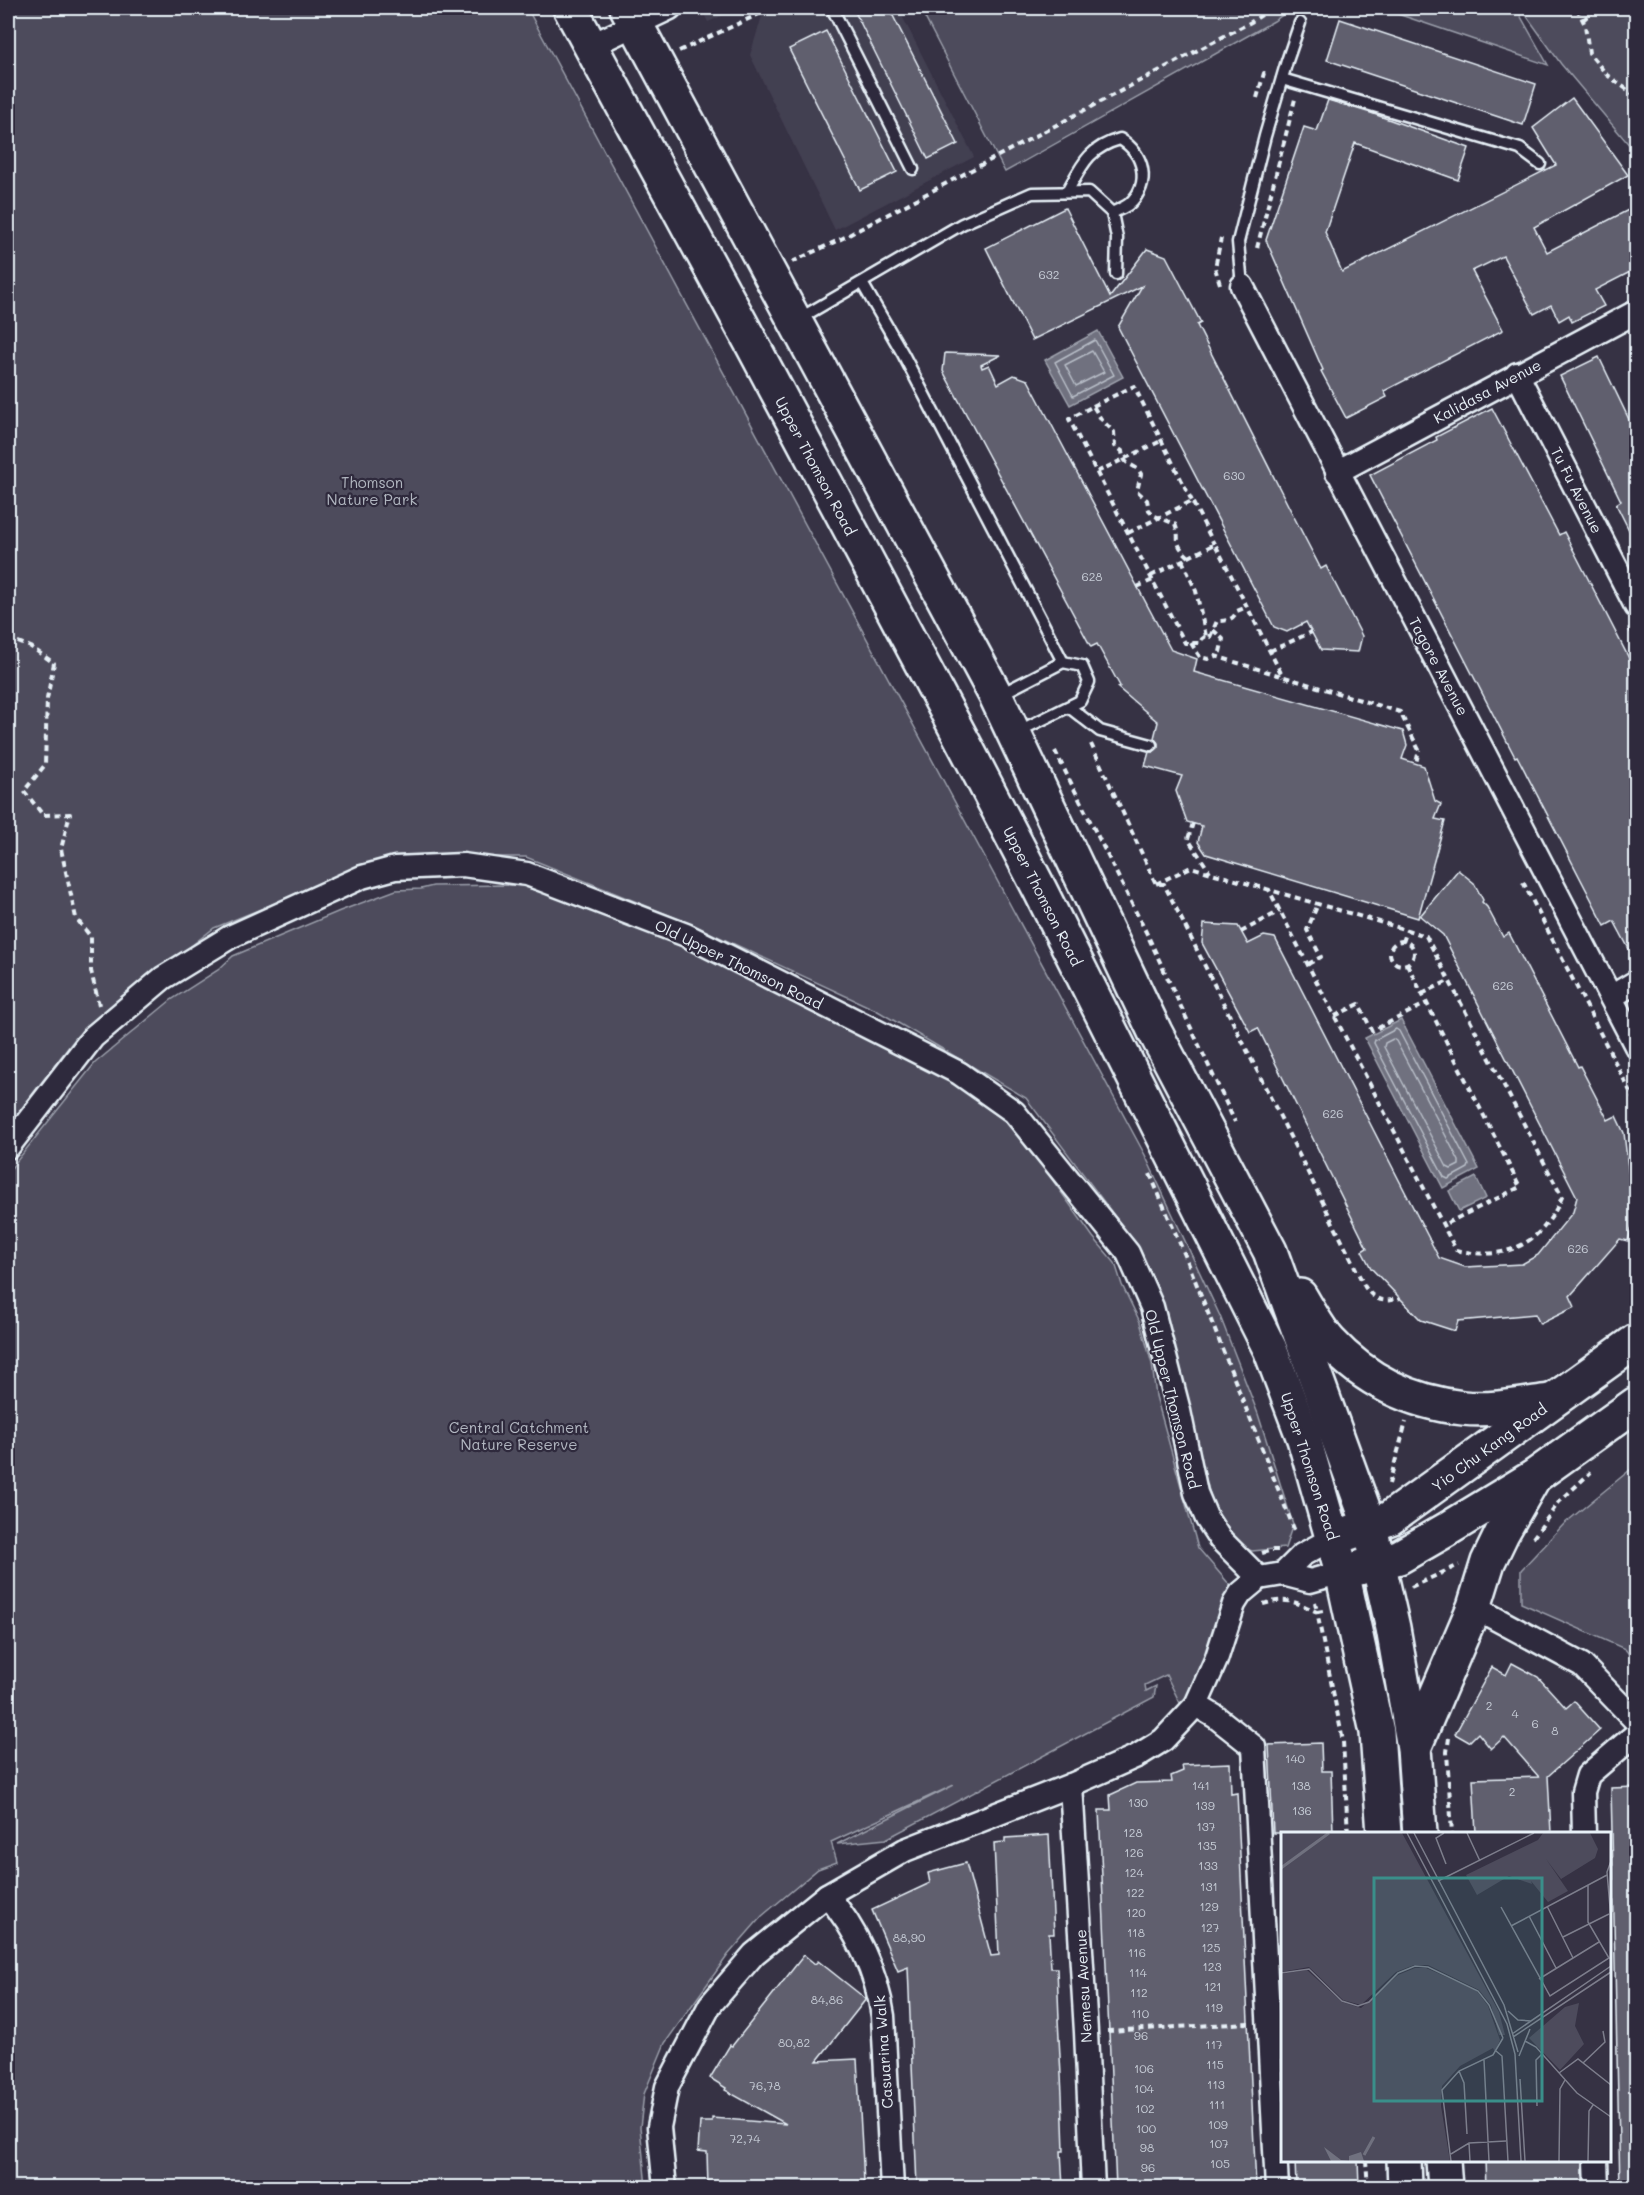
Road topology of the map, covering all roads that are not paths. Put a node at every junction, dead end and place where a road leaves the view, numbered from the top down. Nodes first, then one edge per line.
1 (670, 8) edge
2 (832, 8) edge
3 (559, 16) edge
4 (631, 16) edge
5 (1300, 23) dead end
6 (590, 46) junction
7 (1282, 79) junction
8 (1540, 164) dead end
9 (914, 169) dead end
10 (1067, 192) junction
11 (1112, 213) junction
12 (1116, 274) dead end
13 (862, 282) junction
14 (1242, 286) joint
15 (1636, 312) edge
16 (795, 322) junction
17 (1517, 374) junction
18 (1337, 472) junction
19 (1636, 606) edge
20 (1063, 662) junction
21 (996, 696) junction
22 (1069, 707) junction
23 (1027, 728) junction
24 (1151, 745) dead end
25 (1636, 982) edge
26 (1611, 997) junction
27 (1636, 1046) edge
28 (8, 1147) edge
29 (1270, 1251) junction
30 (1636, 1341) edge
31 (1554, 1400) junction
32 (1636, 1404) edge
33 (1535, 1476) junction
34 (1370, 1527) junction
35 (1333, 1538) junction
36 (1379, 1564) junction
37 (1342, 1572) junction
38 (1283, 1574) junction
39 (1259, 1578) junction
40 (1474, 1607) junction
41 (1197, 1705) junction
42 (1636, 1721) edge
43 (1636, 1734) edge
44 (1414, 1748) junction
45 (1071, 1785) junction
46 (1384, 1832) edge
47 (1420, 1832) edge
48 (1584, 1832) edge
49 (827, 1895) junction
50 (1273, 2032) edge
51 (1404, 2162) edge
52 (1443, 2162) edge
53 (1596, 2162) edge
54 (664, 2187) edge
55 (892, 2187) edge
56 (1093, 2187) edge
57 (1277, 2187) edge
58 (1405, 2187) edge
59 (1445, 2187) edge
60 (1597, 2187) edge

1 - 4 street
2 - 9 lane
3 - 6 main road, Upper Thomson Road
4 - 6 street
4 - 16 main road
5 - 7 lane
6 - 35 main road, Upper Thomson Road
7 - 8 lane
7 - 14 lane
10 - 11 lane
10 - 11 lane
10 - 13 lane
11 - 12 lane
13 - 16 lane
13 - 20 lane
14 - 18 street, Tagore Avenue
15 - 17 street, Kalidasa Avenue
16 - 21 main road
17 - 18 street, Kalidasa Avenue
17 - 19 street, Tu Fu Avenue
18 - 26 street, Tagore Avenue
20 - 21 lane
20 - 22 lane
21 - 23 main road
22 - 23 lane
22 - 24 lane
23 - 29 main road
25 - 26 street
26 - 27 street, Tagore Avenue
28 - 39 street, Old Upper Thomson Road
29 - 31 main road
29 - 34 main road
30 - 31 main road, Yio Chu Kang Road
31 - 34 main road, Yio Chu Kang Road
32 - 33 main road
33 - 36 main road
33 - 40 main road
34 - 35 main road, Yio Chu Kang Road
34 - 36 main road
35 - 37 main road, Upper Thomson Road
35 - 38 street
36 - 37 main road
36 - 44 main road
37 - 38 street
37 - 46 main road, Upper Thomson Road
38 - 39 street
39 - 41 street
40 - 42 street
40 - 44 main road
41 - 45 street
41 - 50 street
43 - 48 street
44 - 47 main road
45 - 49 street
45 - 56 street, Nemesu Avenue
49 - 54 street
49 - 55 street, Casuarina Walk
50 - 57 street
51 - 58 main road
52 - 59 main road
53 - 60 street

